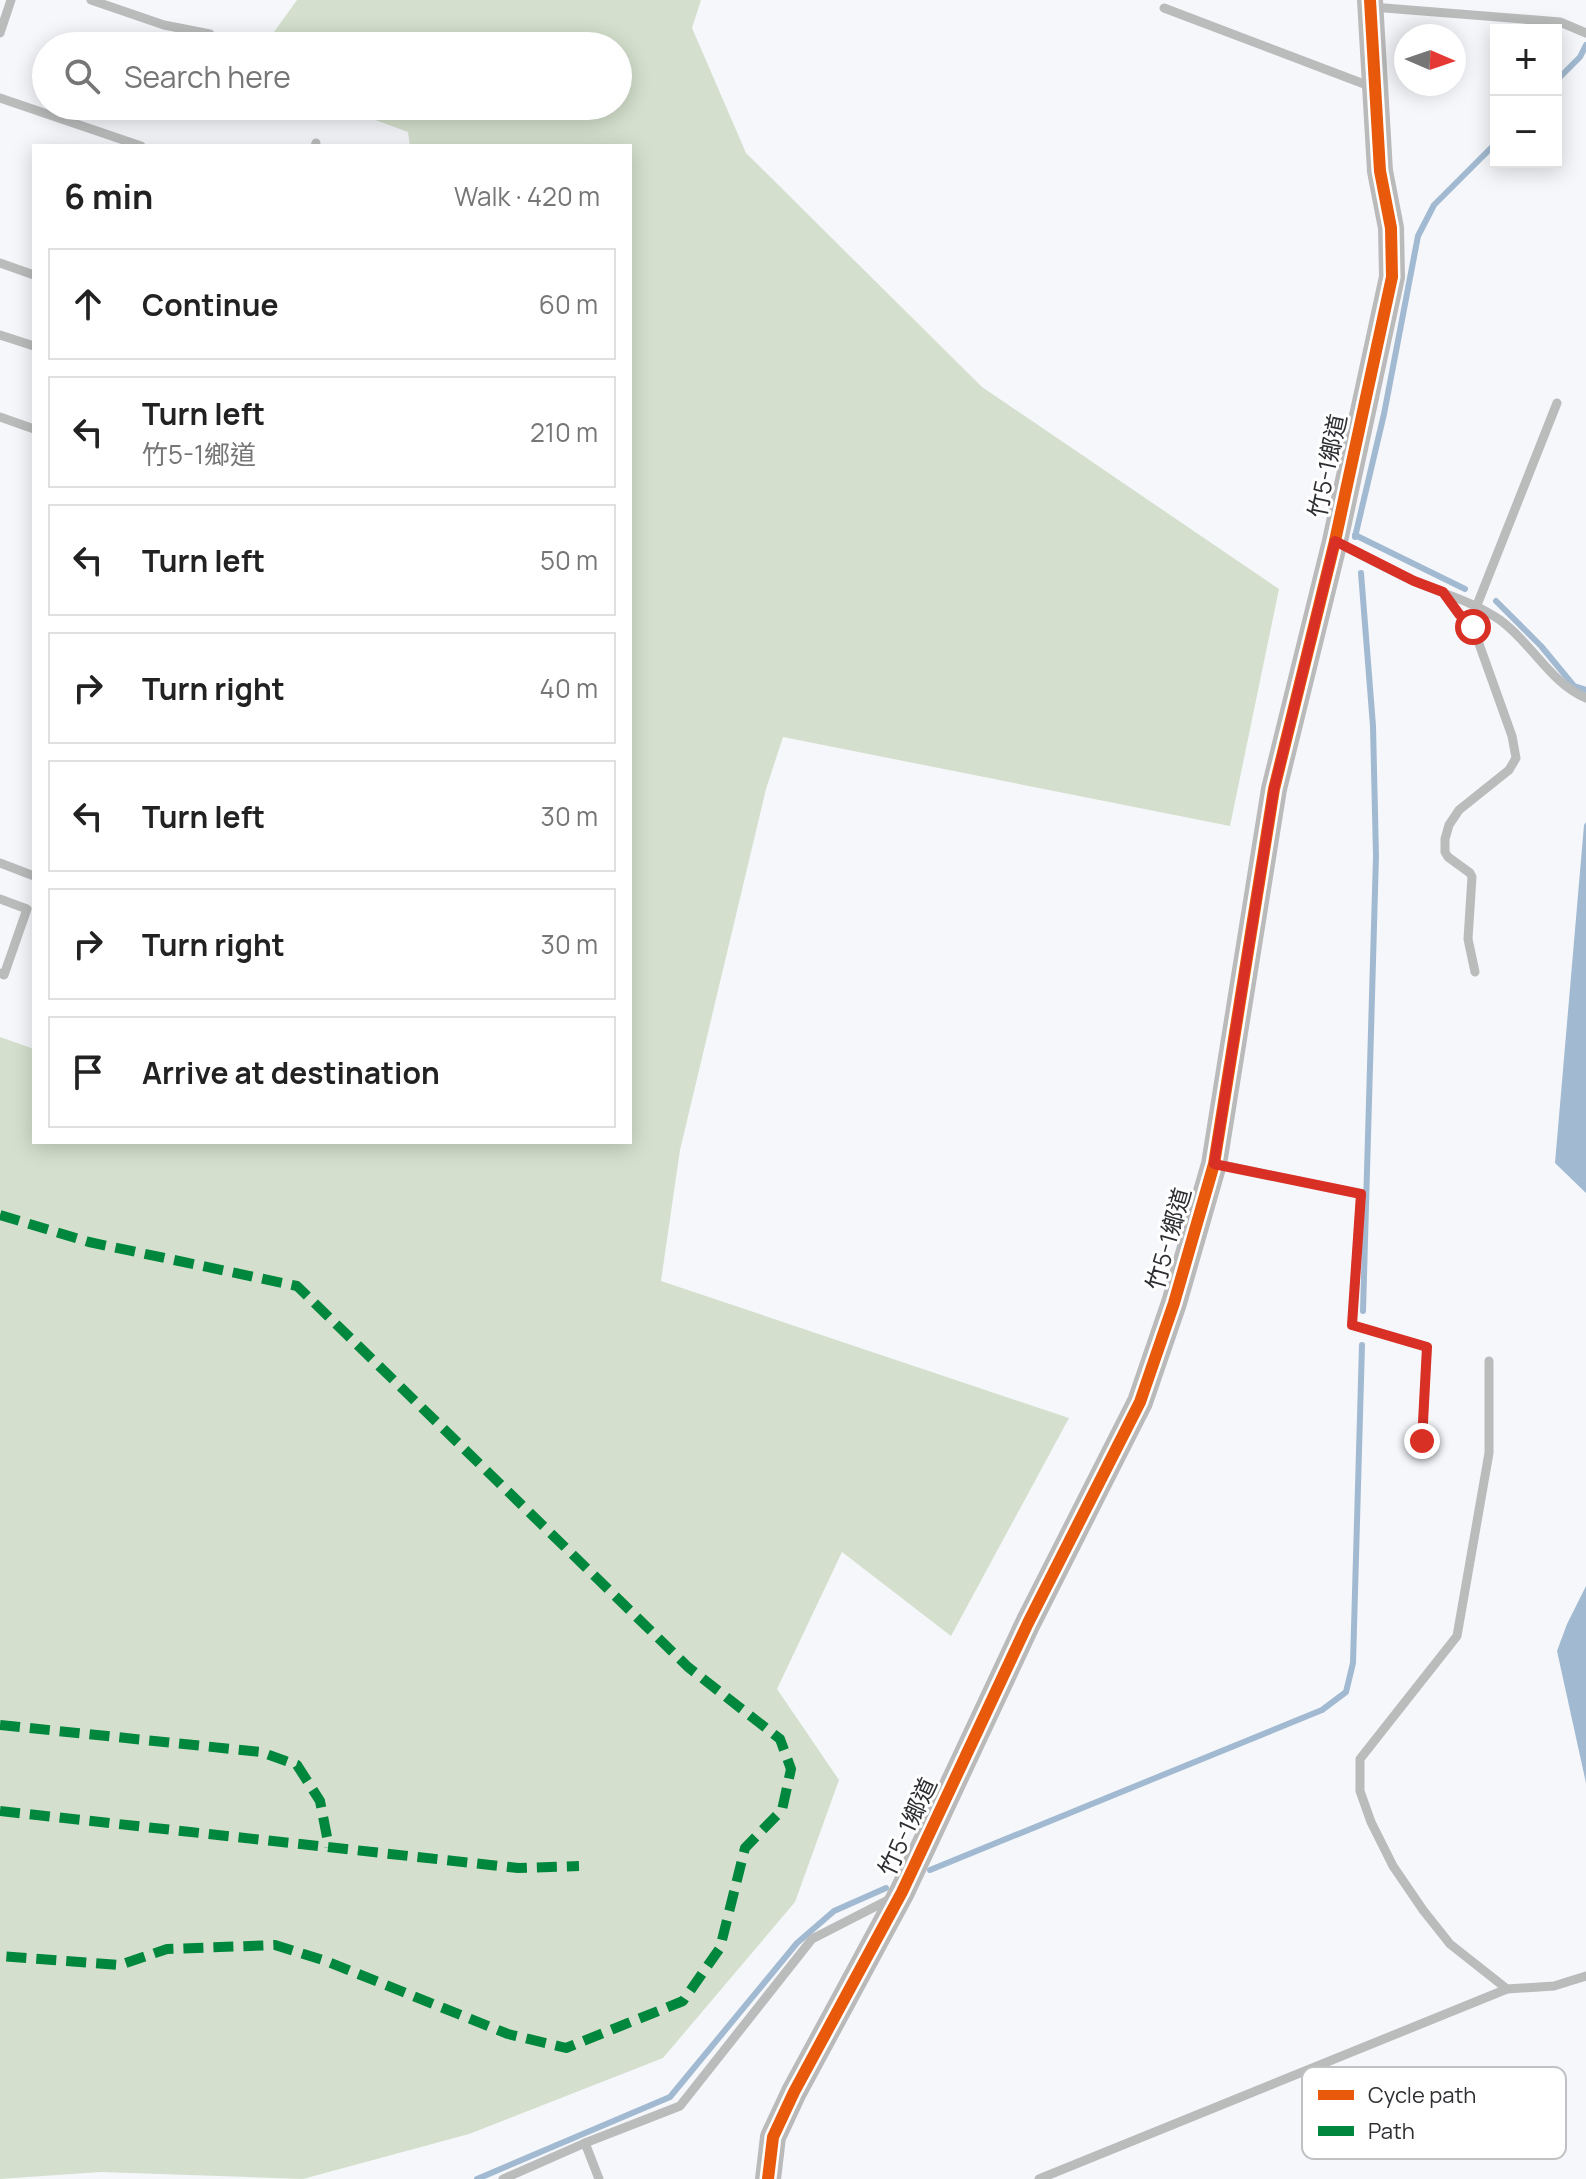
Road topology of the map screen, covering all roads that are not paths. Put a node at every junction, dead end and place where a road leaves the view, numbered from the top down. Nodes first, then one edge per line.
1 (11, 0) edge
2 (91, 0) edge
3 (1370, 4) edge
4 (1164, 8) dead end
5 (200, 32) edge
6 (1583, 32) edge
7 (0, 33) edge
8 (1375, 88) junction
9 (0, 98) edge
10 (32, 109) edge
11 (65, 120) edge
12 (135, 144) edge
13 (0, 263) edge
14 (32, 274) edge
15 (0, 335) edge
16 (32, 345) edge
17 (1557, 403) dead end
18 (0, 417) edge
19 (32, 428) edge
20 (1335, 541) junction
21 (1443, 592) junction
22 (1477, 605) junction
23 (1586, 698) edge
24 (0, 863) edge
25 (32, 875) edge
26 (0, 899) edge
27 (1475, 972) dead end
28 (0, 973) edge
29 (1214, 1164) junction
30 (1489, 1361) dead end
31 (1422, 1441) dead end
32 (902, 1892) junction
33 (1586, 1976) edge
34 (1507, 1989) junction
35 (1315, 2067) edge
36 (1302, 2072) edge
37 (585, 2143) junction
38 (503, 2179) edge
39 (599, 2179) edge
40 (768, 2179) edge
41 (1039, 2179) edge

1 - 7 lane
2 - 5 lane
3 - 6 lane
3 - 8 street, 竹5-1鄉道
4 - 8 lane
8 - 20 street, 竹5-1鄉道
9 - 10 lane
11 - 12 lane
13 - 14 lane
15 - 16 lane
17 - 22 lane
18 - 19 lane
20 - 21 lane
20 - 29 street, 竹5-1鄉道
21 - 22 lane
21 - 27 lane
22 - 23 lane
24 - 25 lane
26 - 28 lane
29 - 31 lane
29 - 32 street, 竹5-1鄉道
30 - 34 lane
32 - 37 lane
32 - 40 street, 竹5-1鄉道
33 - 34 lane
34 - 35 lane
36 - 41 lane
37 - 38 lane
37 - 39 lane

